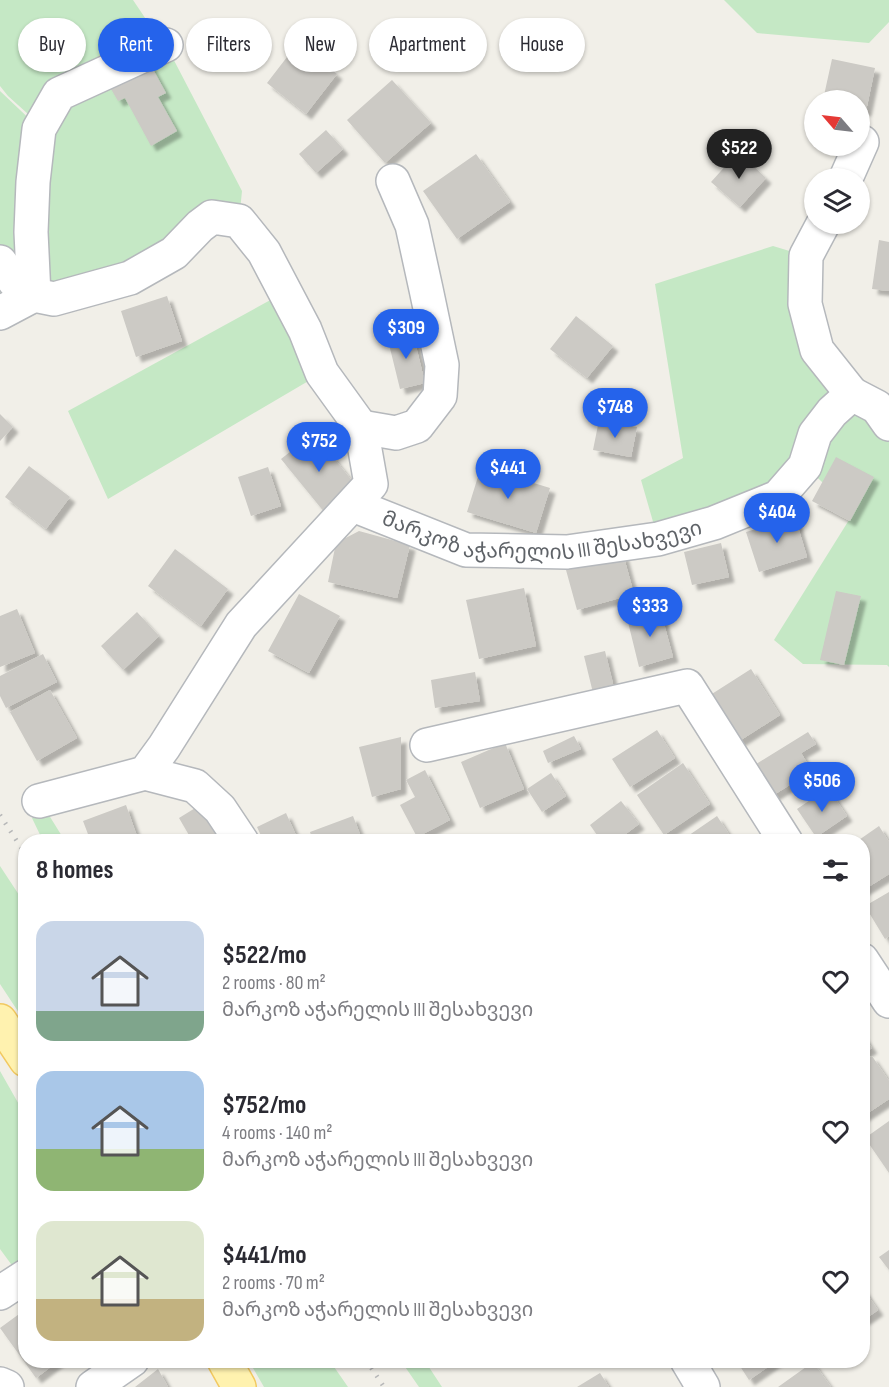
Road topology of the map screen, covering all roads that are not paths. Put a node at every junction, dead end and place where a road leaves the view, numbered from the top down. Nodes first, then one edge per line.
1 (107, 72) edge
2 (393, 181) dead end
3 (818, 234) edge
4 (0, 262) edge
5 (34, 295) junction
6 (0, 313) edge
7 (877, 405) edge
8 (361, 427) junction
9 (354, 505) junction
10 (427, 745) dead end
11 (145, 773) junction
12 (39, 801) dead end
13 (237, 834) edge
14 (781, 834) edge
15 (870, 972) edge
16 (889, 1002) edge
17 (18, 1281) edge
18 (0, 1293) edge
19 (228, 1368) edge
20 (692, 1368) edge
21 (0, 1384) edge
22 (7, 1387) edge
23 (239, 1387) edge
24 (703, 1387) edge

1 - 5 street
2 - 8 street
3 - 7 street, მარკოზ აჭარელის III შესახვევი
4 - 5 street
5 - 6 street
5 - 8 street, მარკოზ აჭარელის III შესახვევი
7 - 9 street, მარკოზ აჭარელის III შესახვევი
8 - 9 street, მარკოზ აჭარელის III შესახვევი
9 - 11 street, მარკოზ აჭარელის III შესახვევი
10 - 14 street
11 - 12 street
11 - 13 street
15 - 16 street
17 - 18 street
19 - 23 main road
20 - 24 street
21 - 22 street

